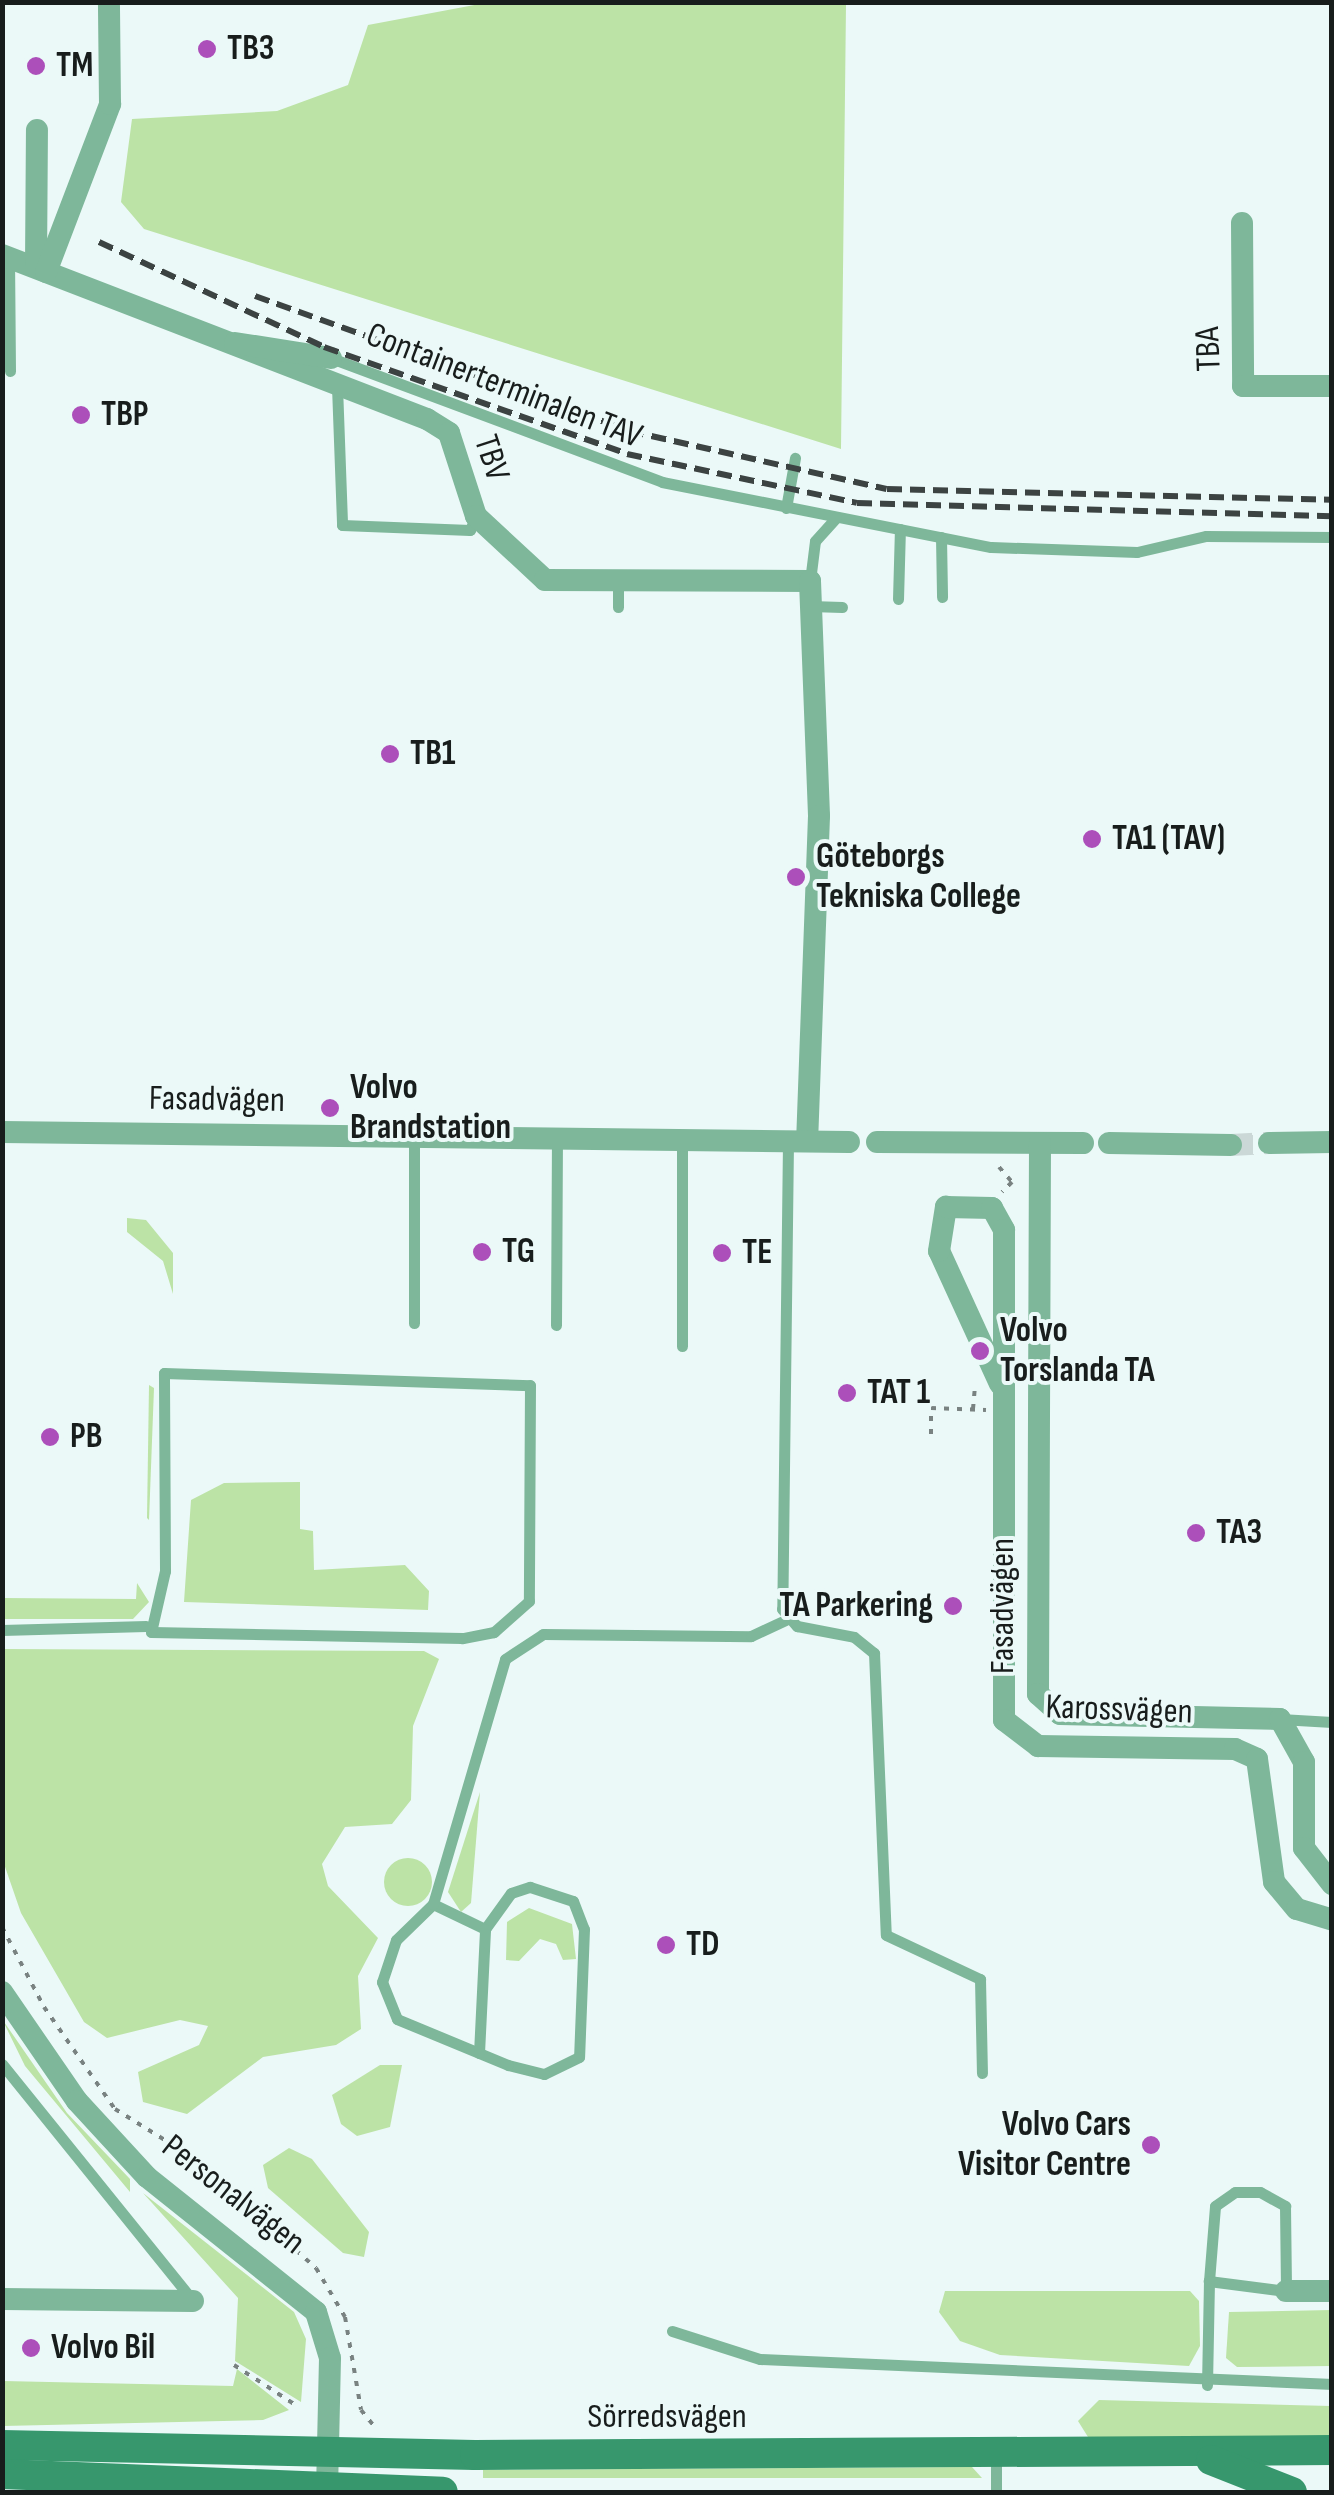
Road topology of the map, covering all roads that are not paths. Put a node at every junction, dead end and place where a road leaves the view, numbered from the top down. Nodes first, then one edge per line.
1 (109, 2) edge
2 (37, 130) dead end
3 (1242, 223) dead end
4 (6, 256) edge
5 (41, 269) junction
6 (198, 335) junction
7 (331, 358) joint
8 (10, 372) dead end
9 (337, 386) junction
10 (1332, 386) edge
11 (795, 458) dead end
12 (786, 508) junction
13 (476, 516) junction
14 (836, 518) junction
15 (900, 529) junction
16 (1332, 537) edge
17 (941, 538) junction
18 (618, 580) junction
19 (810, 580) junction
20 (942, 597) dead end
21 (898, 598) dead end
22 (810, 606) junction
23 (842, 606) dead end
24 (618, 608) dead end
25 (2, 1132) edge
26 (414, 1139) junction
27 (557, 1140) junction
28 (682, 1141) junction
29 (798, 1141) junction
30 (850, 1142) dead end
31 (877, 1142) dead end
32 (1082, 1142) dead end
33 (1109, 1142) dead end
34 (1332, 1142) edge
35 (1268, 1143) tunnel mouth
36 (1040, 1144) junction
37 (1231, 1144) tunnel mouth
38 (414, 1322) dead end
39 (556, 1325) dead end
40 (682, 1346) dead end
41 (1000, 1384) junction
42 (786, 1620) junction
43 (146, 1626) junction
44 (2, 1630) edge
45 (1280, 1719) junction
46 (1332, 1722) edge
47 (1332, 1884) edge
48 (433, 1904) junction
49 (1332, 1920) edge
50 (485, 1929) junction
51 (2, 1992) edge
52 (479, 2053) junction
53 (2, 2064) edge
54 (982, 2073) dead end
55 (1209, 2281) junction
56 (1286, 2291) junction
57 (1332, 2291) edge
58 (2, 2298) edge
59 (193, 2300) joint
60 (672, 2331) dead end
61 (1332, 2384) edge
62 (1207, 2385) junction
63 (2, 2445) edge
64 (331, 2449) junction
65 (1332, 2450) edge
66 (1184, 2452) junction
67 (996, 2455) junction
68 (21, 2481) edge
69 (328, 2489) edge
70 (443, 2492) edge
71 (996, 2492) edge
72 (1292, 2492) edge

1 - 5 street
2 - 5 street
3 - 10 street, TBA
4 - 5 street, TBV
4 - 8 lane
5 - 6 street, TBV
6 - 7 street, Containerterminalen TAV
6 - 9 street, TBV
7 - 12 lane, Containerterminalen TAV
9 - 13 street, TBV
9 - 13 lane
11 - 12 lane
12 - 14 lane, Containerterminalen TAV
13 - 18 street, TBV
14 - 15 lane, Containerterminalen TAV
14 - 19 lane
15 - 17 lane, Containerterminalen TAV
15 - 21 lane
16 - 17 lane, Containerterminalen TAV
17 - 20 lane
18 - 19 street, TBV
18 - 24 lane
19 - 22 street
22 - 23 lane
22 - 29 street
25 - 26 street, Fasadvägen
26 - 27 street, Fasadvägen
26 - 38 lane
27 - 28 street, Fasadvägen
27 - 39 lane
28 - 29 street, Fasadvägen
28 - 40 lane
29 - 30 street, Fasadvägen
29 - 42 lane
31 - 36 street
32 - 36 street
33 - 37 street
34 - 35 street
36 - 45 street, Fasadvägen
41 - 41 street, Karossvägen
41 - 49 street, Karossvägen
42 - 48 lane
42 - 54 lane
43 - 43 lane
43 - 44 lane
45 - 46 lane
45 - 47 street
48 - 50 lane
48 - 52 lane
50 - 52 lane
50 - 52 lane
51 - 64 street, Personalvägen
53 - 59 lane
55 - 56 lane
55 - 56 lane
55 - 62 lane
56 - 57 street
58 - 59 street
60 - 62 lane
61 - 62 lane
63 - 64 street, Sörredsvägen
64 - 67 street, Sörredsvägen
64 - 69 street, Personalvägen
65 - 66 street, Sörredsvägen
66 - 67 street, Sörredsvägen
66 - 72 street
67 - 71 lane
68 - 69 street
69 - 70 street

